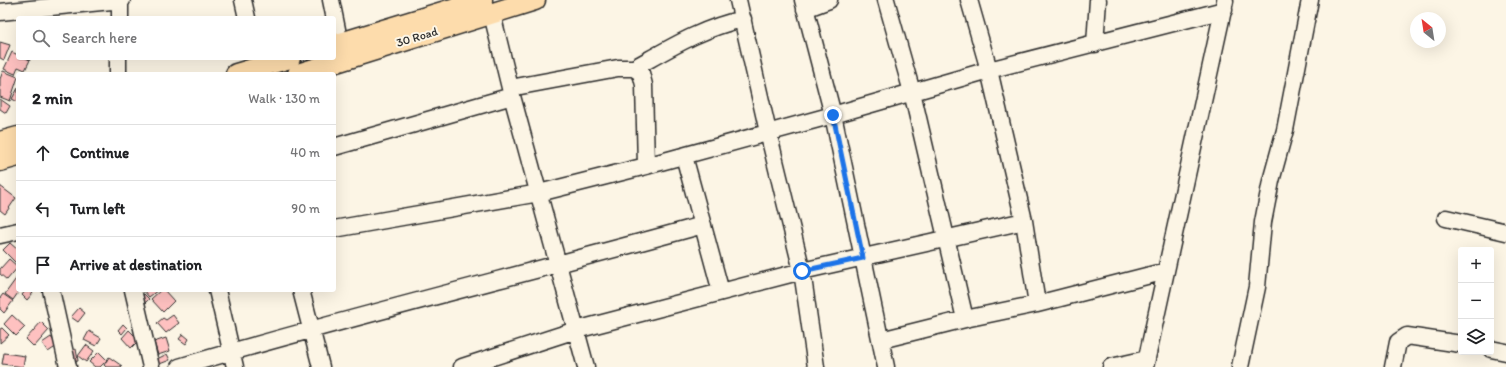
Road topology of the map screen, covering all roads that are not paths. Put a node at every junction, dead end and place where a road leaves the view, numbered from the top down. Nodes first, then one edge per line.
1 (121, 0) edge
2 (243, 0) edge
3 (331, 0) edge
4 (535, 0) edge
5 (738, 0) edge
6 (829, 0) edge
7 (886, 0) edge
8 (969, 0) edge
9 (1098, 0) edge
10 (1310, 0) edge
11 (804, 4) edge
12 (1225, 5) edge
13 (487, 7) edge
14 (0, 12) edge
15 (120, 16) edge
16 (247, 16) edge
17 (333, 16) edge
18 (743, 19) junction
19 (337, 44) edge
20 (1095, 44) junction
21 (118, 60) edge
22 (276, 60) edge
23 (255, 63) edge
24 (634, 68) junction
25 (989, 70) junction
26 (118, 72) edge
27 (239, 72) edge
28 (304, 72) edge
29 (511, 92) junction
30 (912, 92) junction
31 (833, 115) junction
32 (768, 132) junction
33 (16, 138) edge
34 (0, 142) edge
35 (336, 146) edge
36 (16, 156) edge
37 (684, 156) junction
38 (0, 160) edge
39 (646, 166) junction
40 (539, 193) junction
41 (1446, 218) dead end
42 (1024, 221) junction
43 (703, 225) junction
44 (336, 229) edge
45 (16, 231) edge
46 (1506, 232) edge
47 (0, 235) edge
48 (946, 238) junction
49 (863, 258) junction
50 (558, 265) junction
51 (802, 271) junction
52 (1166, 271) junction
53 (51, 292) edge
54 (133, 292) edge
55 (217, 292) edge
56 (302, 292) edge
57 (721, 292) junction
58 (1037, 304) junction
59 (965, 319) junction
60 (311, 329) junction
61 (576, 330) junction
62 (881, 340) junction
63 (1458, 344) edge
64 (1494, 350) edge
65 (1506, 352) edge
66 (233, 359) edge
67 (1146, 363) edge
68 (68, 367) edge
69 (151, 367) edge
70 (179, 367) edge
71 (321, 367) edge
72 (462, 367) edge
73 (586, 367) edge
74 (816, 367) edge
75 (886, 367) edge
76 (1111, 367) edge
77 (1240, 367) edge
78 (1394, 367) edge

1 - 14 street
1 - 15 street
2 - 16 street
3 - 17 street
4 - 13 main road, 30 Road
5 - 18 street
6 - 11 street
7 - 30 street
8 - 25 street
9 - 20 street
10 - 77 street
11 - 31 street
12 - 20 street
12 - 52 street
13 - 19 main road, 30 Road
13 - 28 main road, 30 Road
13 - 29 street
18 - 24 street
18 - 32 street
20 - 25 street
21 - 26 street
22 - 23 main road
23 - 27 main road
24 - 29 street
24 - 39 street
25 - 30 street
25 - 42 street
29 - 35 street
29 - 40 street
30 - 31 street
30 - 48 street
31 - 32 street
31 - 49 street
32 - 37 street
32 - 51 street
33 - 34 main road
36 - 38 main road
37 - 39 street
37 - 43 street
39 - 40 street
40 - 44 street
40 - 50 street
41 - 46 street
42 - 48 street
42 - 58 street
43 - 50 street
43 - 57 street
45 - 47 street
48 - 49 street
48 - 59 street
49 - 51 street
49 - 62 street
50 - 60 street
50 - 61 street
51 - 57 street
51 - 74 street
52 - 58 street
52 - 67 street
53 - 68 street
54 - 69 street
55 - 66 street
56 - 60 street
57 - 61 street
58 - 59 street
59 - 62 street
60 - 66 street
60 - 71 street
61 - 72 street
61 - 73 street
62 - 75 street
63 - 78 street
64 - 65 street
66 - 70 street
67 - 76 street

